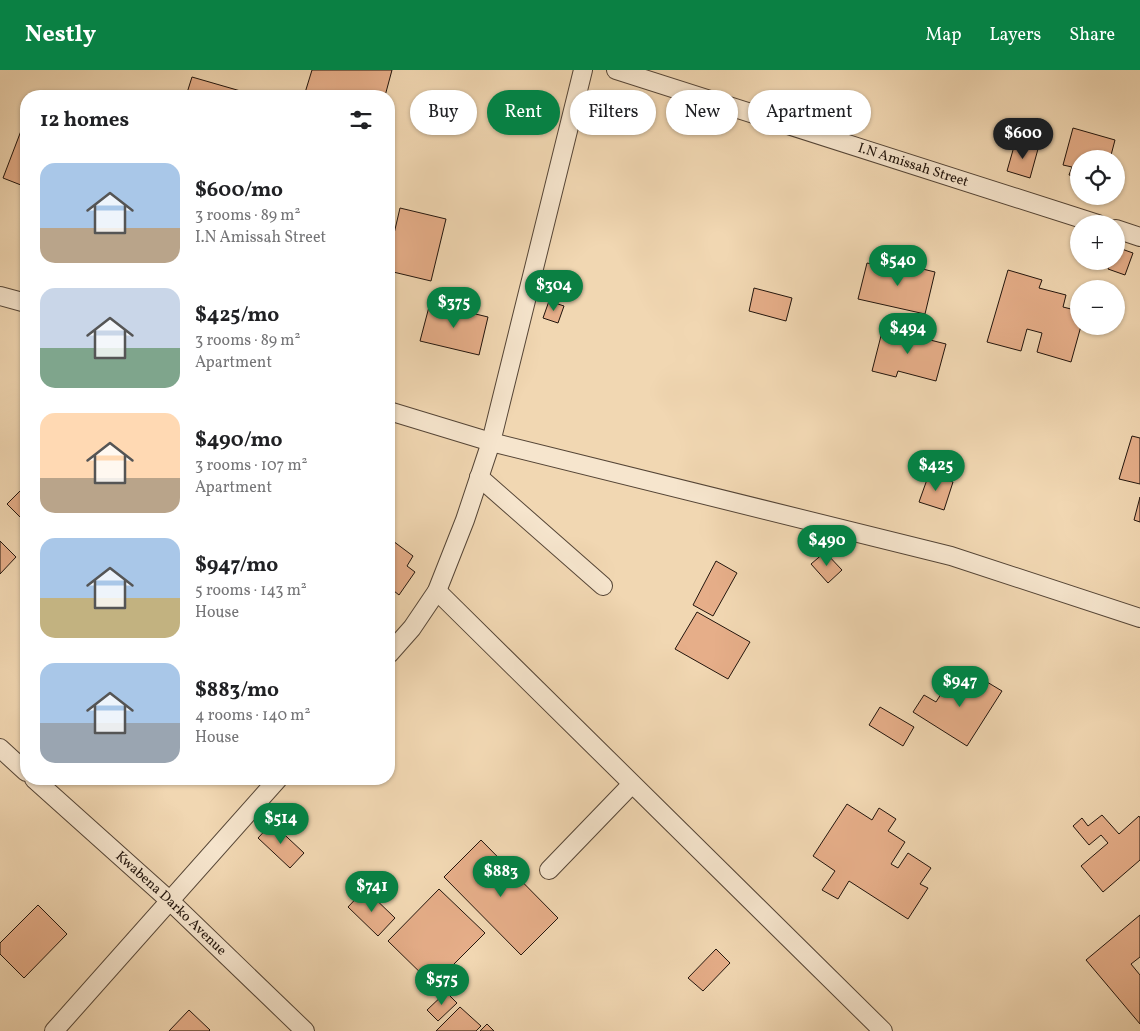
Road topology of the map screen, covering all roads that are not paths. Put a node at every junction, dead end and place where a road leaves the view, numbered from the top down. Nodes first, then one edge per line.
1 (583, 70) edge
2 (616, 70) edge
3 (1070, 215) edge
4 (1125, 233) edge
5 (1140, 237) edge
6 (0, 296) edge
7 (20, 302) edge
8 (395, 413) edge
9 (491, 442) junction
10 (479, 477) junction
11 (603, 586) dead end
12 (437, 591) junction
13 (1140, 618) edge
14 (395, 647) edge
15 (0, 748) edge
16 (20, 766) edge
17 (632, 784) junction
18 (41, 785) edge
19 (273, 785) edge
20 (548, 870) dead end
21 (169, 900) junction
22 (54, 1031) edge
23 (305, 1031) edge
24 (883, 1031) edge

1 - 9 street
2 - 3 street, I.N Amissah Street
4 - 5 street
6 - 7 street
8 - 9 street
9 - 10 street
9 - 13 street
10 - 11 street
10 - 12 street
12 - 14 street
12 - 17 street
15 - 16 street
17 - 20 street
17 - 24 street
18 - 21 street, Kwabena Darko Avenue
19 - 21 street
21 - 22 street
21 - 23 street, Kwabena Darko Avenue

